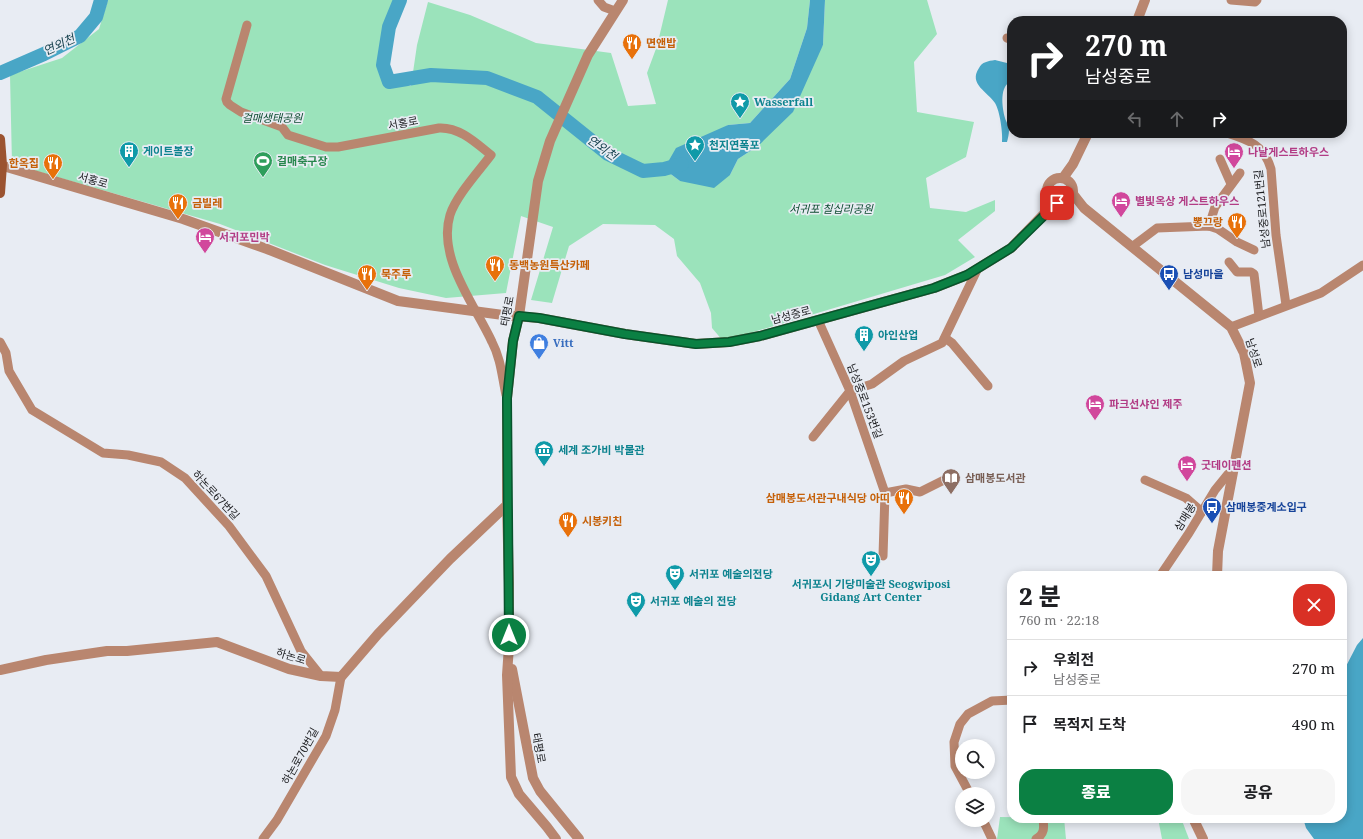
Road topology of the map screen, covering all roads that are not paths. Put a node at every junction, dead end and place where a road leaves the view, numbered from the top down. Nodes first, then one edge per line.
1 (598, 0) edge
2 (615, 0) edge
3 (623, 0) edge
4 (1145, 0) edge
5 (1231, 0) edge
6 (1257, 0) edge
7 (615, 11) junction
8 (1139, 16) edge
9 (247, 25) dead end
10 (0, 138) edge
11 (1086, 138) edge
12 (1242, 138) edge
13 (1220, 160) dead end
14 (1, 165) edge
15 (1240, 173) dead end
16 (1066, 180) junction
17 (1232, 184) junction
18 (0, 193) edge
19 (1070, 198) junction
20 (1054, 201) junction
21 (1209, 226) junction
22 (1133, 246) junction
23 (1254, 250) dead end
24 (1229, 262) dead end
25 (1363, 266) edge
26 (977, 270) junction
27 (1286, 306) junction
28 (476, 312) junction
29 (519, 316) junction
30 (1259, 316) junction
31 (818, 320) junction
32 (1231, 327) junction
33 (945, 338) junction
34 (0, 342) edge
35 (988, 386) dead end
36 (850, 391) junction
37 (507, 398) junction
38 (813, 437) dead end
39 (1232, 475) junction
40 (1145, 480) dead end
41 (947, 482) dead end
42 (885, 493) junction
43 (507, 505) junction
44 (1202, 512) junction
45 (883, 556) dead end
46 (1163, 571) edge
47 (1217, 571) edge
48 (509, 646) junction
49 (0, 670) edge
50 (321, 676) junction
51 (341, 677) junction
52 (1007, 700) edge
53 (966, 787) edge
54 (1044, 823) edge
55 (1196, 823) edge
56 (986, 827) edge
57 (263, 839) edge
58 (556, 839) edge
59 (579, 839) edge
60 (992, 839) edge
61 (1036, 839) edge
62 (1203, 839) edge

1 - 7 street
2 - 7 street
3 - 7 street, 태평로
4 - 8 street
5 - 6 street
7 - 29 street, 태평로
9 - 28 street, 서홍로
10 - 14 main road
11 - 16 street
12 - 27 street, 남성중로121번길
13 - 17 street
14 - 18 main road
14 - 28 street, 서홍로
15 - 17 street
16 - 19 street
16 - 20 street, 남성중로
17 - 21 street
19 - 20 street
19 - 22 street, 남성로
20 - 26 street, 남성중로
21 - 22 street
21 - 23 street
22 - 32 street, 남성로
24 - 30 street
25 - 27 street
26 - 31 street, 남성중로
26 - 33 street
27 - 30 street
28 - 29 street, 서홍로
28 - 37 street
29 - 31 street, 남성중로
29 - 37 street, 태평로
30 - 32 street
31 - 36 street, 남성중로153번길
32 - 39 street, 남성로
33 - 35 street
33 - 36 street
34 - 50 street, 하논로67번길
36 - 38 street
36 - 42 street, 남성중로153번길
37 - 43 street, 태평로
39 - 44 street, 삼매봉
39 - 47 street, 남성로
40 - 44 street
41 - 42 street
42 - 45 street
43 - 48 street, 태평로
43 - 51 street
44 - 46 street, 삼매봉
48 - 58 street, 태평로
48 - 59 street, 태평로
49 - 50 street, 하논로
50 - 51 street, 하논로
51 - 57 street, 하논로70번길
52 - 53 street
54 - 61 street
55 - 62 street
56 - 60 street

